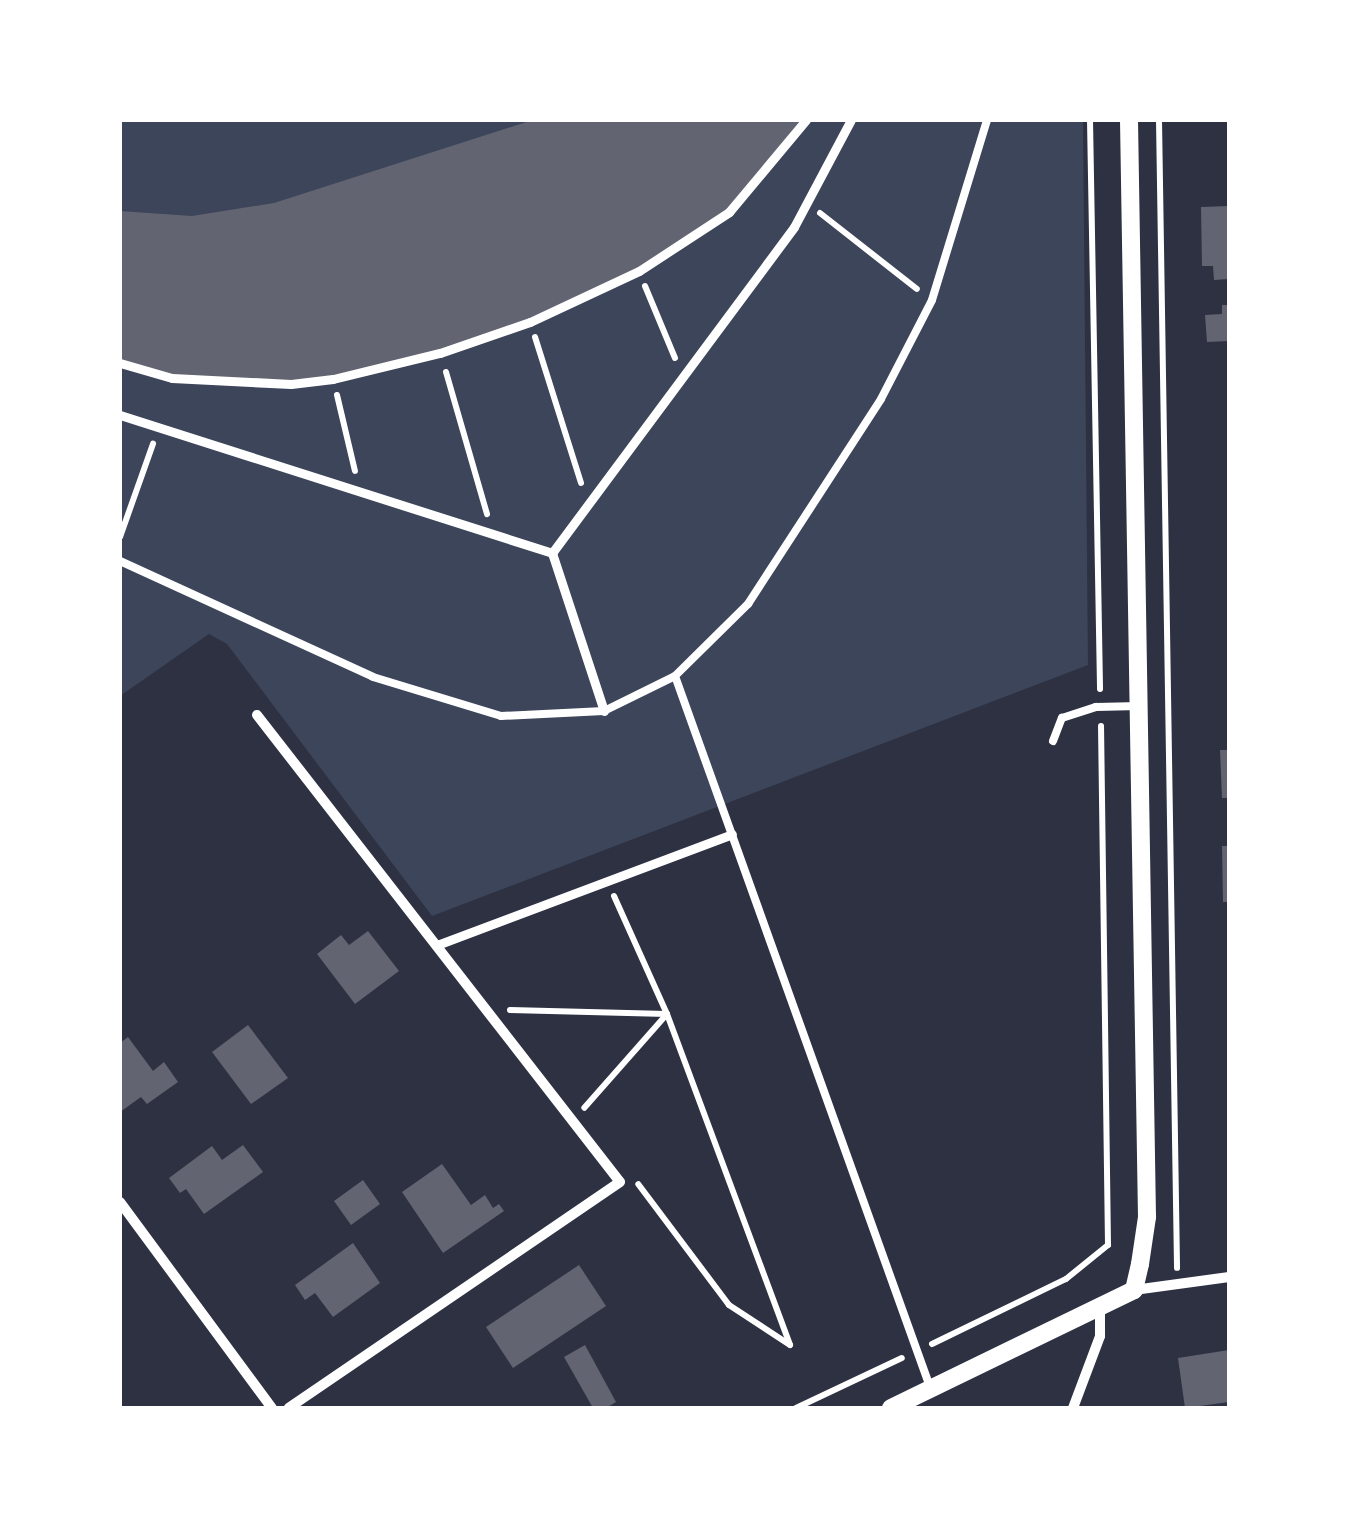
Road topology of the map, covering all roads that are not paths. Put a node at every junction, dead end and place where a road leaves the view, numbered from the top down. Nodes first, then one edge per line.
1 (806, 120) edge
2 (851, 120) edge
3 (987, 120) edge
4 (1129, 120) edge
5 (120, 362) edge
6 (120, 415) edge
7 (552, 553) junction
8 (120, 561) edge
9 (675, 676) junction
10 (1139, 706) junction
11 (604, 711) junction
12 (257, 716) dead end
13 (1053, 742) dead end
14 (732, 834) junction
15 (436, 945) junction
16 (120, 1202) edge
17 (1229, 1277) edge
18 (1134, 1290) junction
19 (1100, 1307) junction
20 (931, 1388) junction
21 (904, 1406) edge
22 (272, 1408) edge
23 (289, 1408) edge
24 (1073, 1408) edge

1 - 5 street
2 - 7 street
3 - 9 lane
4 - 10 street
6 - 7 street
7 - 11 street
8 - 11 lane
9 - 11 lane
9 - 14 lane
10 - 13 lane
10 - 18 street
12 - 15 street
14 - 15 street
14 - 20 lane
15 - 23 street
16 - 22 street
17 - 18 street
18 - 19 street
19 - 20 street
19 - 24 street
20 - 21 street

